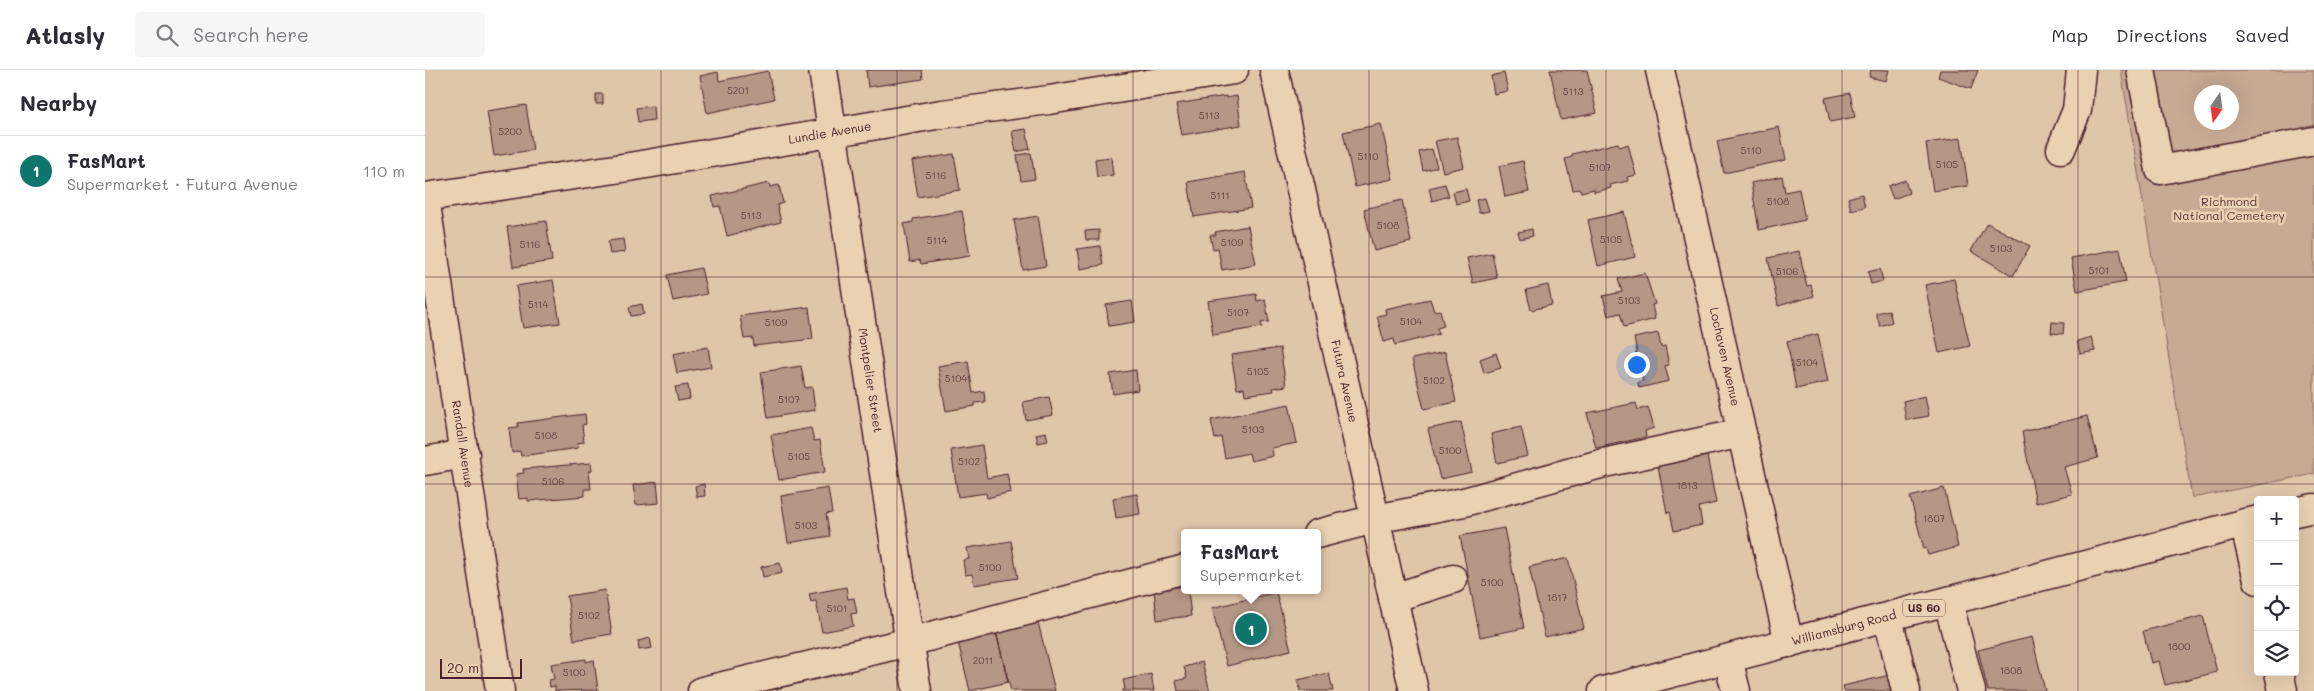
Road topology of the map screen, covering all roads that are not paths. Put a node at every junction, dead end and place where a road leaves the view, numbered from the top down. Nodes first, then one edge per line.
1 (823, 70) edge
2 (1235, 70) edge
3 (1274, 70) edge
4 (1660, 70) edge
5 (2081, 70) edge
6 (2141, 70) edge
7 (834, 132) junction
8 (2314, 141) edge
9 (2061, 149) dead end
10 (425, 198) edge
11 (1742, 433) junction
12 (465, 454) junction
13 (425, 462) edge
14 (2314, 508) edge
15 (2299, 511) edge
16 (1375, 519) junction
17 (2251, 521) edge
18 (1321, 533) edge
19 (2254, 546) edge
20 (1181, 570) edge
21 (1453, 579) dead end
22 (1393, 598) junction
23 (1948, 601) junction
24 (1888, 618) junction
25 (909, 642) junction
26 (1789, 643) junction
27 (1727, 659) junction
28 (2280, 676) edge
29 (500, 691) edge
30 (702, 691) edge
31 (917, 691) edge
32 (1413, 691) edge
33 (1603, 691) edge
34 (1736, 691) edge
35 (1906, 691) edge
36 (1971, 691) edge
37 (2283, 691) edge

1 - 7 street, Montpelier Street
2 - 7 street, Lundie Avenue
3 - 16 street, Futura Avenue
4 - 11 street, Lochaven Avenue
5 - 9 street
6 - 8 street
7 - 10 street, Lundie Avenue
7 - 25 street, Montpelier Street
10 - 12 street, Randall Avenue
11 - 16 street
11 - 26 street, Lochaven Avenue
12 - 13 street
12 - 29 street, Randall Avenue
14 - 15 street
16 - 18 street
16 - 22 street, Futura Avenue
17 - 19 street
17 - 23 street, Williamsburg Road / US 60
20 - 25 street
21 - 22 street
22 - 32 street, Futura Avenue
23 - 24 street, Williamsburg Road / US 60
23 - 36 street
24 - 26 street, Williamsburg Road / US 60
24 - 35 street
25 - 30 street
25 - 31 street, Montpelier Street
26 - 27 street, Williamsburg Road / US 60
27 - 33 street, Williamsburg Road / US 60
27 - 34 street
28 - 37 street

